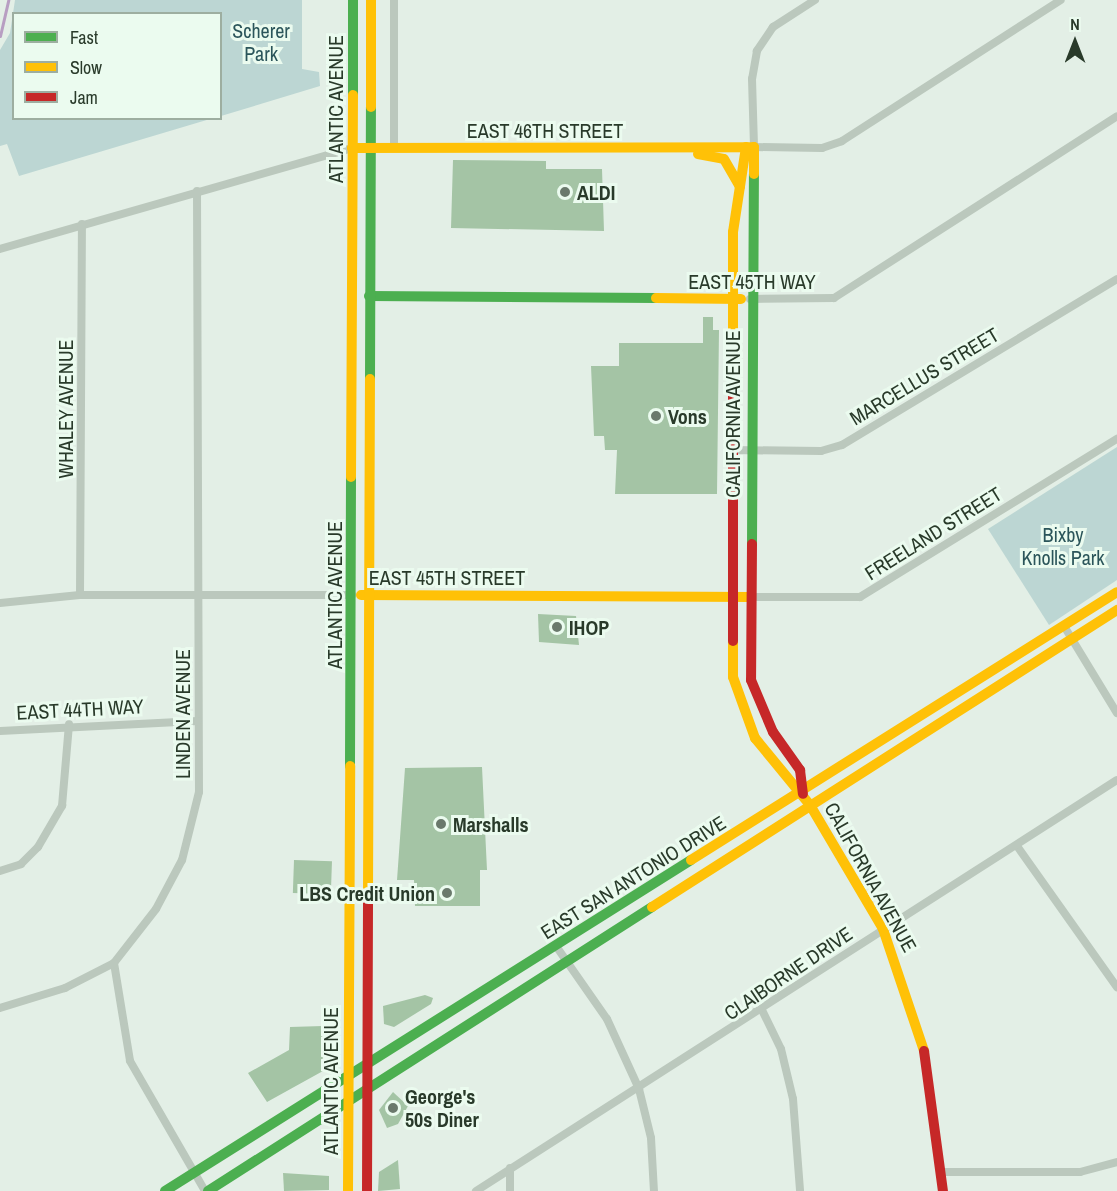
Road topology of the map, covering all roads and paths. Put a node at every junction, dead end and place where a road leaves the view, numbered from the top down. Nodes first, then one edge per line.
1 (353, 0) edge
2 (371, 0) edge
3 (394, 0) edge
4 (815, 0) edge
5 (1061, 0) edge
6 (1117, 116) edge
7 (370, 147) junction
8 (394, 147) junction
9 (685, 147) junction
10 (750, 147) junction
11 (352, 148) junction
12 (740, 187) junction
13 (197, 191) junction
14 (82, 224) junction
15 (0, 249) edge
16 (1117, 279) edge
17 (369, 296) junction
18 (735, 299) junction
19 (750, 299) junction
20 (1117, 439) edge
21 (734, 450) junction
22 (749, 451) junction
23 (1117, 592) edge
24 (80, 595) junction
25 (198, 595) junction
26 (351, 595) junction
27 (368, 595) junction
28 (732, 597) junction
29 (750, 597) junction
30 (0, 603) edge
31 (1117, 610) edge
32 (1064, 626) junction
33 (1072, 639) junction
34 (1117, 713) edge
35 (198, 721) junction
36 (69, 724) junction
37 (0, 731) edge
38 (1117, 780) edge
39 (803, 794) junction
40 (810, 805) junction
41 (1017, 846) junction
42 (0, 871) edge
43 (883, 929) junction
44 (556, 946) junction
45 (566, 962) junction
46 (114, 963) junction
47 (1117, 987) edge
48 (0, 1008) edge
49 (762, 1010) junction
50 (366, 1068) junction
51 (347, 1078) junction
52 (639, 1089) junction
53 (366, 1092) junction
54 (348, 1104) junction
55 (1117, 1162) edge
56 (510, 1168) junction
57 (943, 1172) junction
58 (194, 1173) junction
59 (165, 1191) edge
60 (207, 1191) edge
61 (348, 1191) edge
62 (367, 1191) edge
63 (476, 1191) edge
64 (510, 1191) edge
65 (654, 1191) edge
66 (800, 1191) edge
67 (944, 1191) edge

1 - 11 main road, ATLANTIC AVENUE
2 - 7 main road, ATLANTIC AVENUE
3 - 8 street
4 - 10 street, CALIFORNIA AVENUE
5 - 10 street, EAST 46TH STREET
6 - 19 street, EAST 45TH WAY
7 - 8 main road, EAST 46TH STREET
7 - 11 main road, EAST 46TH STREET
7 - 17 main road, ATLANTIC AVENUE
8 - 9 main road, EAST 46TH STREET
9 - 10 main road, EAST 46TH STREET
9 - 12 main road
10 - 12 main road, CALIFORNIA AVENUE
10 - 19 main road, CALIFORNIA AVENUE
11 - 13 street, EAST 46TH STREET
11 - 26 main road, ATLANTIC AVENUE
12 - 18 main road, CALIFORNIA AVENUE
13 - 14 street, EAST 46TH STREET
13 - 25 street, LINDEN AVENUE
14 - 15 street, EAST 46TH STREET
14 - 24 street, WHALEY AVENUE
16 - 22 street, MARCELLUS STREET
17 - 18 main road, EAST 45TH WAY
17 - 27 main road, ATLANTIC AVENUE
18 - 19 main road, EAST 45TH WAY
18 - 21 main road, CALIFORNIA AVENUE
19 - 22 main road, CALIFORNIA AVENUE
20 - 29 street, FREELAND STREET
21 - 22 street, MARCELLUS STREET
21 - 28 main road, CALIFORNIA AVENUE
22 - 29 main road, CALIFORNIA AVENUE
23 - 32 main road, EAST SAN ANTONIO DRIVE
24 - 25 street, EAST 45TH STREET
24 - 30 street, EAST 45TH STREET
25 - 26 street, EAST 45TH STREET
25 - 35 street, LINDEN AVENUE
26 - 27 main road, EAST 45TH STREET
26 - 51 main road, ATLANTIC AVENUE
27 - 28 main road, EAST 45TH STREET
27 - 50 main road, ATLANTIC AVENUE
28 - 29 main road, EAST 45TH STREET
28 - 39 main road, CALIFORNIA AVENUE
29 - 39 main road, CALIFORNIA AVENUE
31 - 33 main road, EAST SAN ANTONIO DRIVE
32 - 33 street
32 - 39 main road, EAST SAN ANTONIO DRIVE
33 - 34 street
33 - 40 main road, EAST SAN ANTONIO DRIVE
35 - 36 street, EAST 44TH WAY
35 - 46 street, LINDEN AVENUE
36 - 37 street, EAST 44TH WAY
36 - 42 street
38 - 41 street, CLAIBORNE DRIVE
39 - 40 main road, CALIFORNIA AVENUE
39 - 44 main road, EAST SAN ANTONIO DRIVE
40 - 43 main road, CALIFORNIA AVENUE
40 - 45 main road, EAST SAN ANTONIO DRIVE
41 - 43 street, CLAIBORNE DRIVE
41 - 47 street
43 - 49 street, CLAIBORNE DRIVE
43 - 57 main road, CALIFORNIA AVENUE
44 - 45 street
44 - 50 main road, EAST SAN ANTONIO DRIVE
45 - 52 street
45 - 53 main road, EAST SAN ANTONIO DRIVE
46 - 48 street
46 - 58 street
49 - 52 street, CLAIBORNE DRIVE
49 - 66 street
50 - 51 main road, EAST SAN ANTONIO DRIVE
50 - 53 main road, ATLANTIC AVENUE
51 - 54 main road, ATLANTIC AVENUE
51 - 58 main road, EAST SAN ANTONIO DRIVE
52 - 56 street, CLAIBORNE DRIVE
52 - 65 street
53 - 54 main road, EAST SAN ANTONIO DRIVE
53 - 62 main road, ATLANTIC AVENUE
54 - 60 main road, EAST SAN ANTONIO DRIVE
54 - 61 main road, ATLANTIC AVENUE
55 - 57 street
56 - 63 street, CLAIBORNE DRIVE
56 - 64 street
57 - 67 main road, CALIFORNIA AVENUE
58 - 59 main road, EAST SAN ANTONIO DRIVE
58 - 60 street

